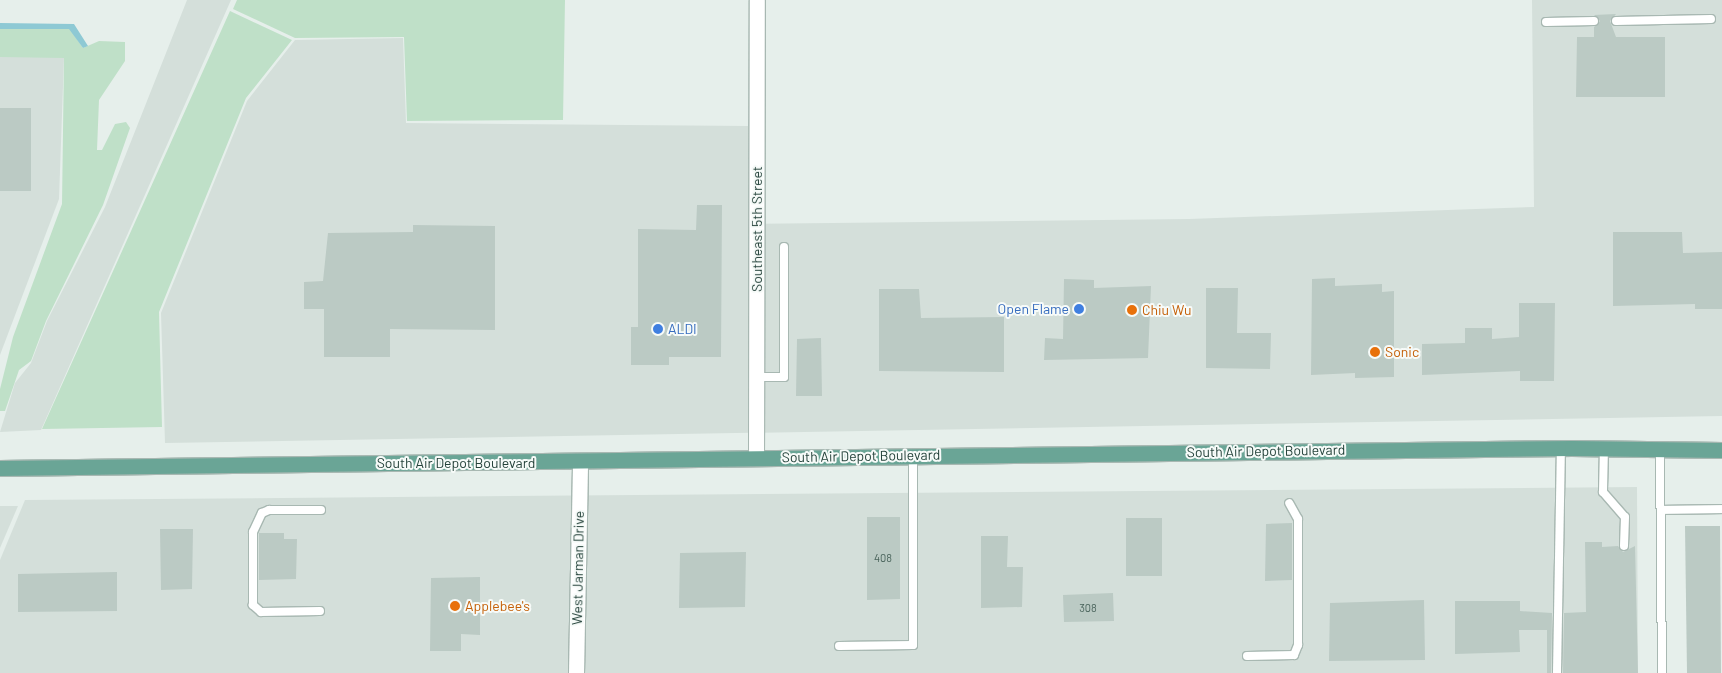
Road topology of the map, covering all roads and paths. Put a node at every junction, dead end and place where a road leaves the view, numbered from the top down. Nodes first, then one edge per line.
1 (758, 0) edge
2 (1711, 19) dead end
3 (1594, 21) dead end
4 (1616, 21) dead end
5 (1546, 22) dead end
6 (784, 247) dead end
7 (756, 377) junction
8 (1561, 448) junction
9 (1604, 448) junction
10 (1660, 449) junction
11 (1722, 450) edge
12 (913, 455) junction
13 (756, 458) junction
14 (580, 462) junction
15 (0, 468) edge
16 (1289, 503) dead end
17 (1722, 509) edge
18 (321, 510) dead end
19 (1661, 510) junction
20 (1624, 546) dead end
21 (320, 611) dead end
22 (839, 646) dead end
23 (1247, 656) dead end
24 (576, 673) edge
25 (1557, 673) edge
26 (1662, 673) edge

1 - 7 street, Southeast 5th Street
2 - 4 lane
3 - 5 lane
6 - 7 lane
7 - 13 street, Southeast 5th Street
8 - 9 main road, South Air Depot Boulevard
8 - 12 main road, South Air Depot Boulevard
8 - 25 lane
9 - 10 main road, South Air Depot Boulevard
9 - 20 lane
10 - 11 main road, South Air Depot Boulevard
10 - 19 lane
12 - 13 main road, South Air Depot Boulevard
12 - 22 lane
13 - 14 main road, South Air Depot Boulevard
14 - 15 main road, South Air Depot Boulevard
14 - 24 street, West Jarman Drive
16 - 23 lane
17 - 19 lane
18 - 21 lane
19 - 26 lane

